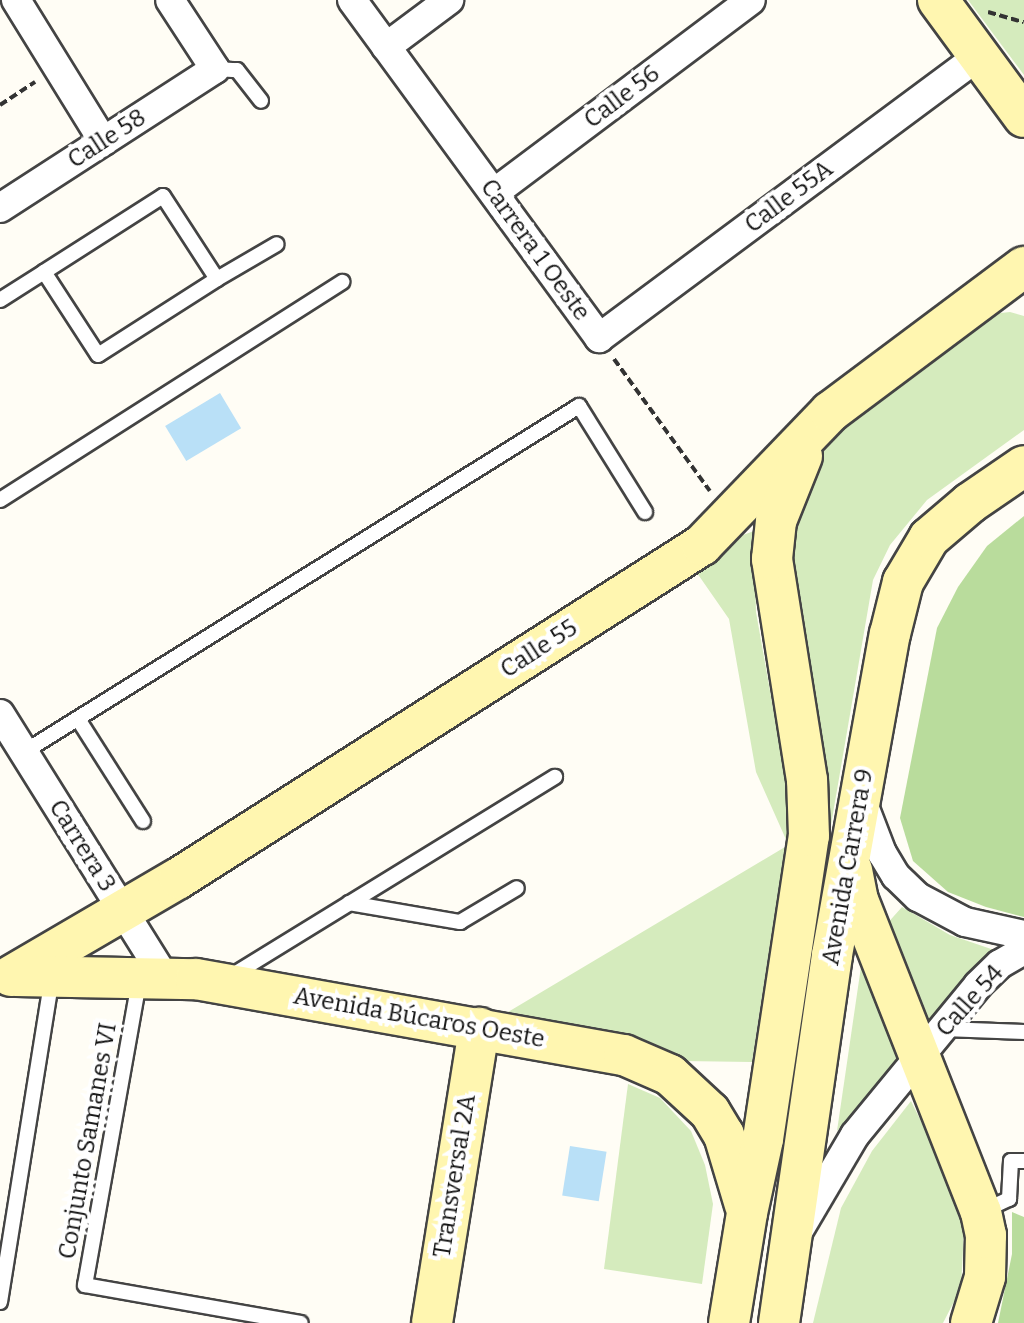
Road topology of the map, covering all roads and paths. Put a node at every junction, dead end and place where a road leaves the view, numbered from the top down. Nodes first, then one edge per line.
1 (16, 0) edge
2 (170, 0) edge
3 (352, 0) edge
4 (449, 0) edge
5 (751, 0) edge
6 (956, 4) edge
7 (1024, 22) edge
8 (386, 47) junction
9 (979, 56) junction
10 (57, 67) junction
11 (215, 69) junction
12 (261, 101) dead end
13 (0, 105) edge
14 (1024, 117) edge
15 (103, 141) junction
16 (494, 193) junction
17 (0, 208) edge
18 (277, 244) dead end
19 (1024, 267) edge
20 (44, 272) junction
21 (217, 279) junction
22 (342, 282) dead end
23 (1005, 293) edge
24 (0, 300) edge
25 (599, 338) junction
26 (815, 427) junction
27 (1024, 466) edge
28 (0, 500) edge
29 (718, 502) dead end
30 (645, 512) dead end
31 (0, 714) edge
32 (78, 719) junction
33 (24, 752) junction
34 (555, 777) dead end
35 (860, 794) junction
36 (143, 821) dead end
37 (850, 858) junction
38 (517, 888) dead end
39 (349, 903) junction
40 (124, 912) junction
41 (1024, 935) edge
42 (1024, 950) edge
43 (6, 975) edge
44 (52, 978) junction
45 (152, 978) junction
46 (219, 983) junction
47 (479, 1028) junction
48 (1024, 1032) edge
49 (932, 1043) junction
50 (1024, 1161) edge
51 (981, 1212) junction
52 (747, 1213) junction
53 (6, 1236) edge
54 (790, 1245) junction
55 (0, 1302) edge
56 (301, 1323) edge
57 (432, 1323) edge
58 (729, 1323) edge
59 (779, 1323) edge
60 (971, 1323) edge

1 - 10 street
2 - 11 street
3 - 8 street, Carrera 1 Oeste
4 - 8 street
5 - 16 street, Calle 56
6 - 7 path
6 - 9 main road
8 - 16 street, Carrera 1 Oeste
9 - 14 main road
9 - 25 street, Calle 55A
10 - 13 path
10 - 15 street
11 - 12 lane
11 - 15 street, Calle 58
15 - 17 street, Calle 58
16 - 25 street, Carrera 1 Oeste
18 - 21 lane
19 - 23 main road, Calle 55
20 - 21 lane
20 - 21 lane
20 - 24 lane
22 - 28 lane
23 - 26 main road, Calle 55
25 - 29 path, Carrera 1 Oeste
26 - 40 main road, Calle 55
26 - 52 main road, Avenida Carrera 9
27 - 35 main road, Avenida Carrera 9
30 - 32 lane
31 - 33 street, Carrera 3
32 - 33 lane
32 - 36 lane
33 - 40 street, Carrera 3
34 - 39 lane
35 - 37 main road, Avenida Carrera 9
35 - 41 street
37 - 49 main road
37 - 54 main road, Avenida Carrera 9
38 - 39 lane
39 - 46 lane
40 - 43 main road, Calle 55
40 - 45 street, Carrera 3
42 - 49 street, Calle 54
43 - 44 main road, Avenida Búcaros Oeste
44 - 45 main road, Avenida Búcaros Oeste
44 - 53 lane
45 - 46 main road, Avenida Búcaros Oeste
45 - 56 lane, Conjunto Samanes VI
46 - 47 main road, Avenida Búcaros Oeste
47 - 52 main road, Avenida Búcaros Oeste
47 - 57 main road, Transversal 2A
48 - 49 lane
49 - 51 main road
49 - 54 street, Calle 54
50 - 51 lane
51 - 60 main road
52 - 58 main road, Avenida Carrera 9
53 - 55 lane
54 - 59 main road, Avenida Carrera 9

